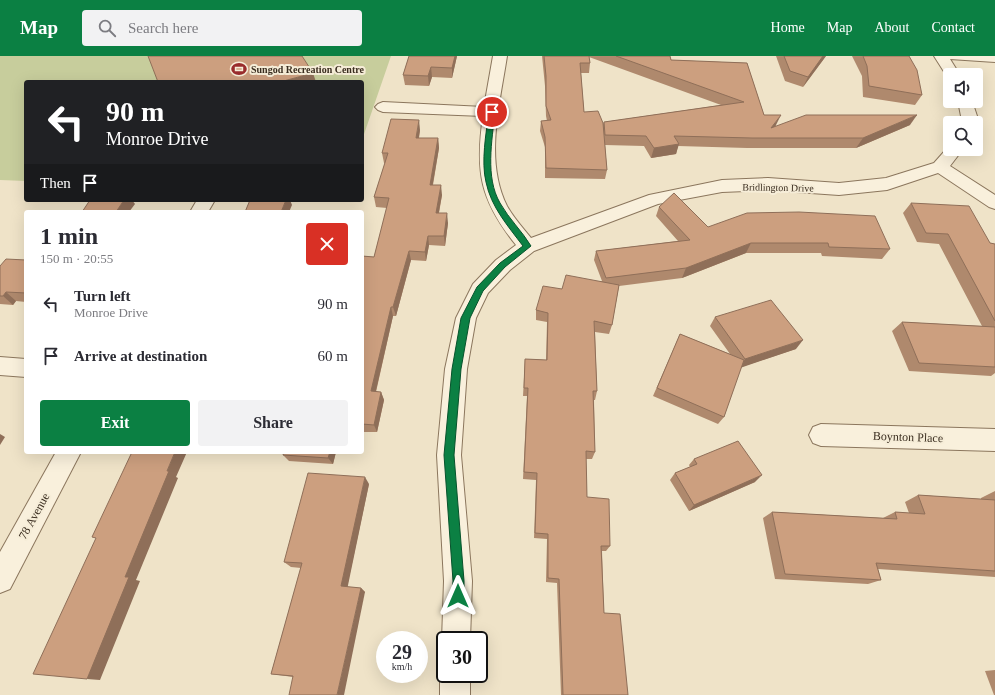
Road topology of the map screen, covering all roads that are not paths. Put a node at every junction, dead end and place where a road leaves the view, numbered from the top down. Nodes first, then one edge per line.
1 (500, 56) edge
2 (941, 56) edge
3 (953, 56) edge
4 (995, 58) edge
5 (949, 68) edge
6 (382, 107) dead end
7 (492, 112) junction
8 (949, 156) edge
9 (940, 167) junction
10 (995, 203) edge
11 (527, 246) junction
12 (0, 366) edge
13 (24, 368) edge
14 (821, 435) dead end
15 (995, 440) edge
16 (68, 454) edge
17 (0, 579) edge
18 (456, 631) edge
19 (455, 683) edge
20 (455, 695) edge

1 - 7 street
2 - 5 street
3 - 4 street
6 - 7 street
7 - 11 street
8 - 9 street
9 - 10 street
9 - 11 street, Bridlington Drive
11 - 18 street, Bridlington Drive
12 - 13 street
14 - 15 street, Boynton Place
16 - 17 street, 78 Avenue
19 - 20 street

